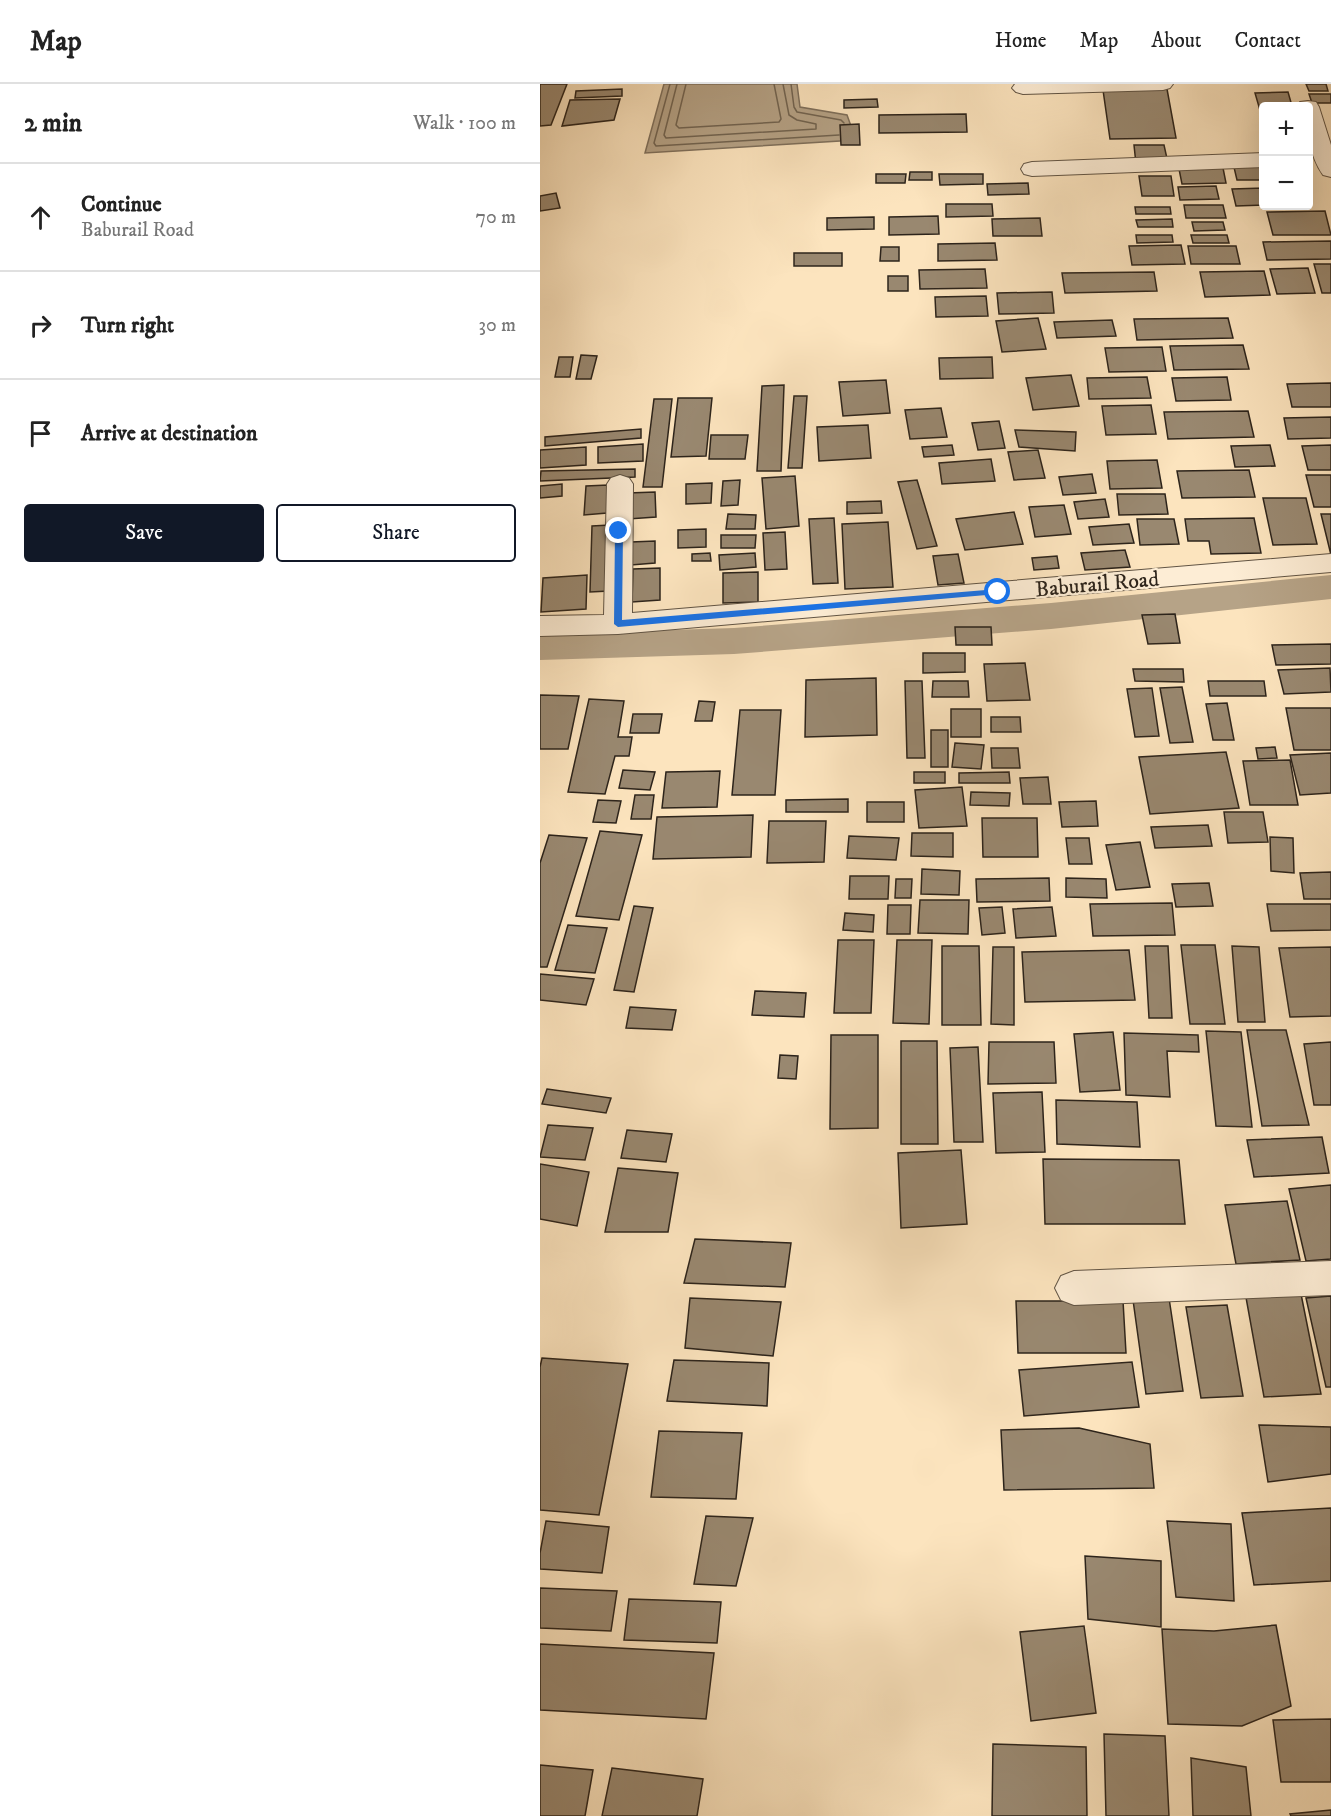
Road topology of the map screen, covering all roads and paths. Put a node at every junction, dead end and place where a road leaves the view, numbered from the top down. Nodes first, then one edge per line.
1 (1163, 84) edge
2 (1301, 84) edge
3 (1023, 88) dead end
4 (1306, 102) edge
5 (1313, 124) edge
6 (1259, 160) edge
7 (1324, 160) edge
8 (1032, 169) dead end
9 (620, 484) dead end
10 (1331, 563) edge
11 (618, 624) junction
12 (540, 626) edge
13 (1331, 1278) edge
14 (1074, 1288) dead end

1 - 3 street
2 - 4 street
5 - 7 street
6 - 8 street
9 - 11 street
10 - 11 street, Baburail Road
11 - 12 street, Baburail Road
13 - 14 street

